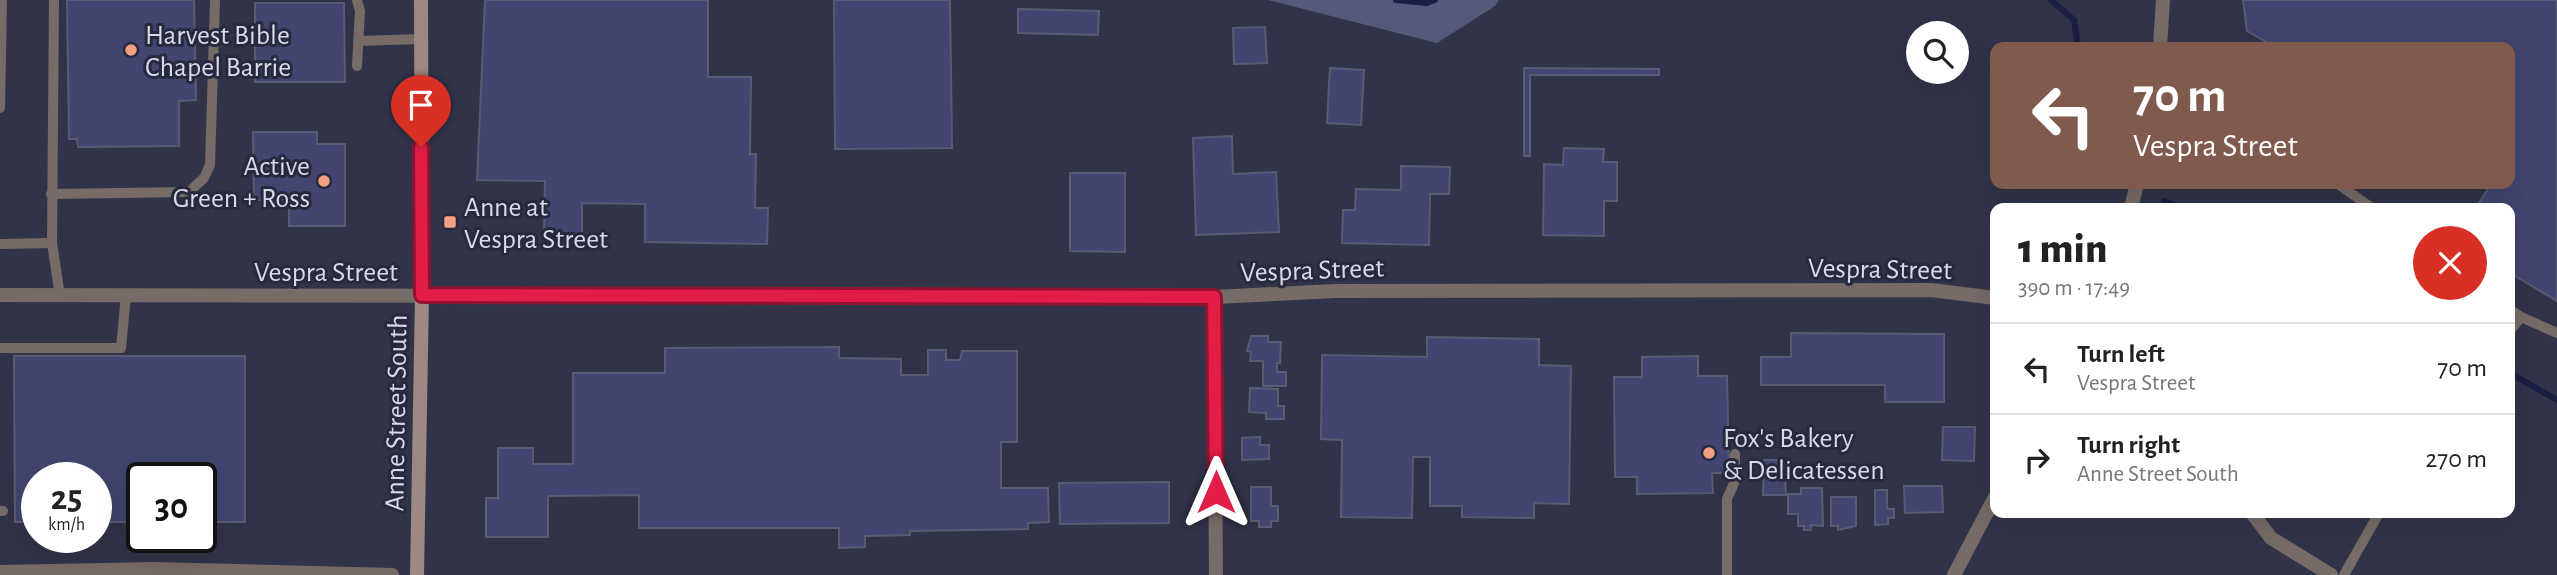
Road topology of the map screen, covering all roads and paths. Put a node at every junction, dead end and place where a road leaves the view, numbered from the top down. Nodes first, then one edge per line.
1 (2, 0) edge
2 (54, 0) edge
3 (215, 0) edge
4 (357, 0) edge
5 (421, 0) edge
6 (2163, 0) edge
7 (421, 39) junction
8 (358, 41) junction
9 (2160, 42) edge
10 (0, 60) edge
11 (357, 65) dead end
12 (0, 108) edge
13 (2345, 189) edge
14 (51, 194) junction
15 (2365, 203) edge
16 (52, 243) junction
17 (0, 244) edge
18 (0, 295) edge
19 (126, 295) junction
20 (422, 295) junction
21 (60, 296) junction
22 (1214, 297) junction
23 (1990, 297) edge
24 (2515, 313) edge
25 (2521, 317) junction
26 (2515, 325) edge
27 (2557, 333) edge
28 (0, 348) edge
29 (1735, 454) dead end
30 (1990, 507) edge
31 (2256, 518) edge
32 (2376, 518) edge
33 (0, 572) edge
34 (392, 575) edge
35 (417, 575) edge
36 (1216, 575) edge
37 (1727, 575) edge
38 (1954, 575) edge
39 (2331, 575) edge
40 (2344, 575) edge

1 - 10 lane
2 - 14 lane
3 - 14 lane
4 - 8 lane
5 - 7 street, Anne Street South
6 - 9 street
7 - 8 lane
7 - 20 street, Anne Street South
8 - 11 lane
10 - 12 lane
13 - 15 lane
14 - 16 lane
16 - 17 lane
16 - 21 lane
18 - 21 street, Vespra Street
19 - 20 street, Vespra Street
19 - 21 street, Vespra Street
19 - 28 lane
20 - 22 street, Vespra Street
20 - 35 street, Anne Street South
22 - 23 street, Vespra Street
22 - 36 street
24 - 25 lane
25 - 26 lane
25 - 27 lane
29 - 37 lane
30 - 38 street
31 - 39 street
32 - 40 lane
33 - 34 street

